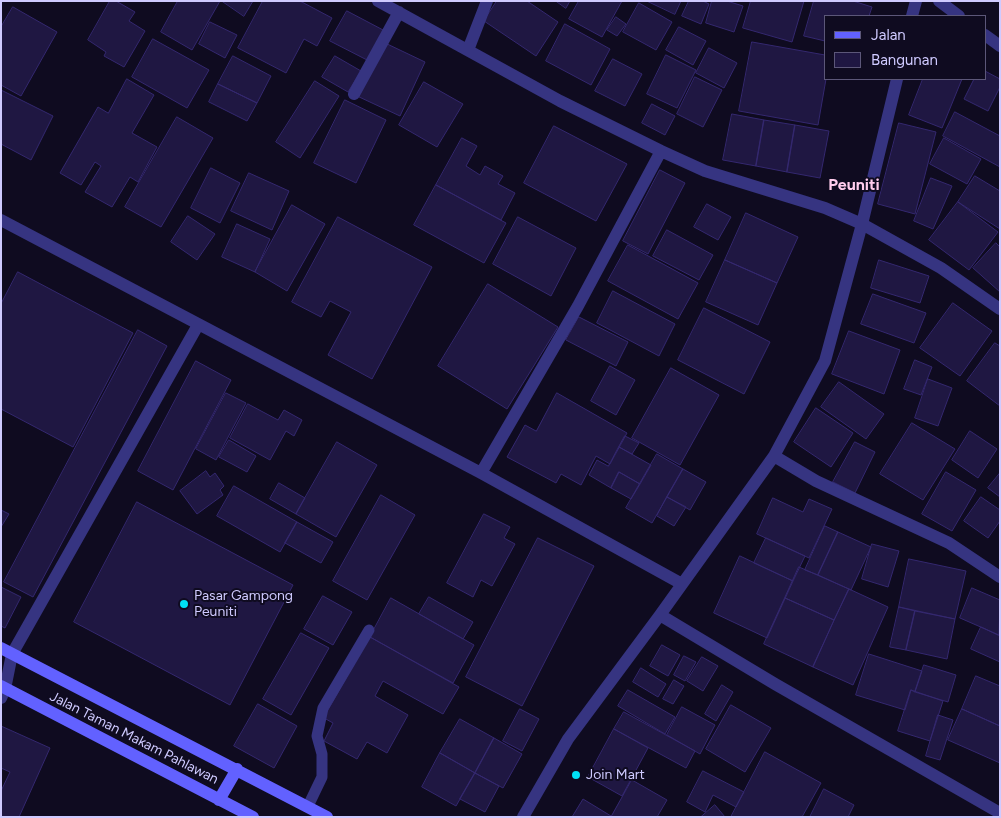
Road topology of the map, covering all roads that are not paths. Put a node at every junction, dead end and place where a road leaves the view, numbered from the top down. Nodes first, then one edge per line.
1 (378, 1) edge
2 (487, 1) edge
3 (916, 1) edge
4 (939, 1) edge
5 (399, 12) junction
6 (912, 15) edge
7 (958, 15) edge
8 (986, 36) edge
9 (1000, 46) edge
10 (468, 50) junction
11 (897, 80) edge
12 (354, 94) dead end
13 (661, 151) junction
14 (1, 220) edge
15 (862, 224) junction
16 (1000, 309) edge
17 (198, 325) junction
18 (774, 456) junction
19 (481, 473) junction
20 (1000, 577) edge
21 (682, 584) junction
22 (660, 615) junction
23 (370, 630) dead end
24 (7, 651) edge
25 (3, 691) edge
26 (237, 769) junction
27 (219, 800) junction
28 (308, 806) junction
29 (1000, 813) edge
30 (253, 817) edge
31 (328, 817) edge
32 (523, 817) edge

1 - 5 street
2 - 10 street
3 - 6 street
4 - 7 street
5 - 10 street
5 - 12 street
8 - 9 street
10 - 13 street
11 - 15 street
13 - 15 street
13 - 19 street
14 - 17 street
15 - 16 street
15 - 18 street
17 - 19 street
17 - 24 street
18 - 20 street
18 - 21 street
19 - 21 street
21 - 22 street
22 - 29 street
22 - 32 street
23 - 28 lane
24 - 25 street
24 - 26 street
25 - 27 street, Jalan Taman Makam Pahlawan
26 - 27 street
26 - 28 street
27 - 30 street, Jalan Taman Makam Pahlawan
28 - 31 street

